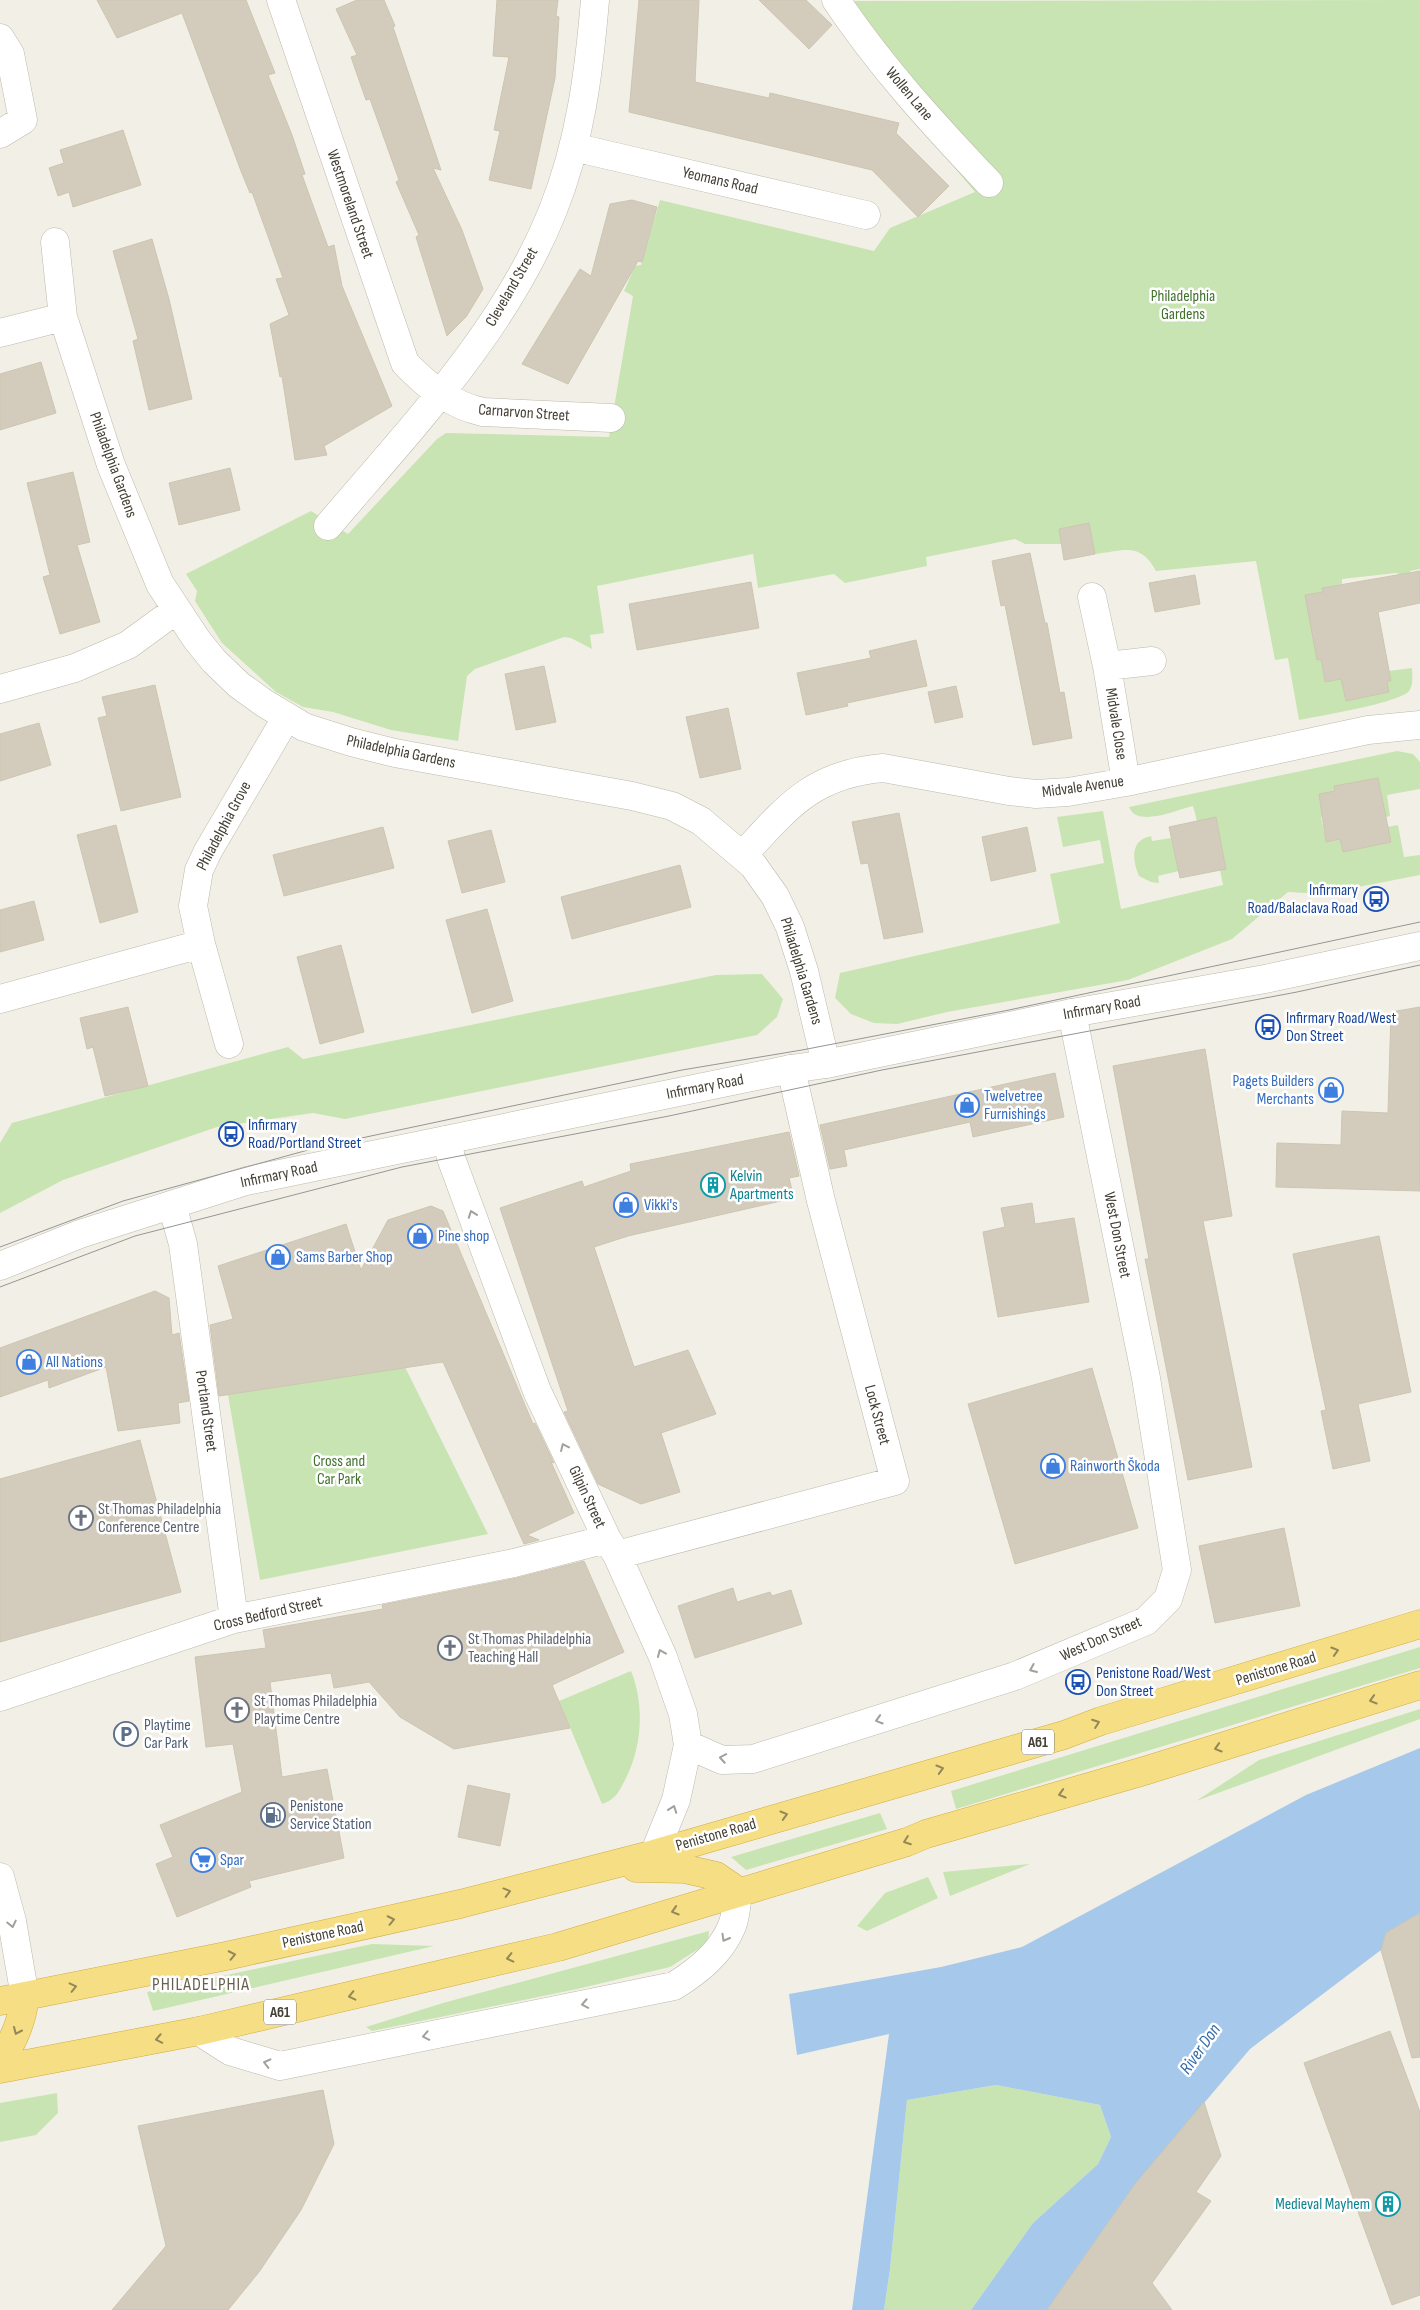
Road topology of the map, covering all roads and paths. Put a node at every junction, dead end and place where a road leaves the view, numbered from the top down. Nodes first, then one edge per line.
1 (281, 0) edge
2 (595, 0) edge
3 (836, 0) edge
4 (0, 38) edge
5 (0, 134) edge
6 (573, 147) junction
7 (989, 183) dead end
8 (866, 215) dead end
9 (55, 242) dead end
10 (63, 317) junction
11 (0, 333) edge
12 (440, 393) junction
13 (611, 418) dead end
14 (328, 526) dead end
15 (1092, 597) dead end
16 (176, 610) junction
17 (1152, 661) dead end
18 (1107, 666) junction
19 (0, 689) edge
20 (286, 718) junction
21 (1420, 725) edge
22 (1126, 782) junction
23 (743, 855) junction
24 (200, 944) junction
25 (1420, 946) edge
26 (0, 999) edge
27 (1072, 1013) junction
28 (229, 1044) dead end
29 (826, 1064) junction
30 (791, 1069) junction
31 (447, 1140) junction
32 (172, 1205) junction
33 (0, 1266) edge
34 (612, 1547) junction
35 (234, 1619) junction
36 (1420, 1624) edge
37 (1420, 1685) edge
38 (0, 1697) edge
39 (688, 1745) junction
40 (654, 1854) junction
41 (603, 1867) junction
42 (0, 1877) edge
43 (738, 1891) junction
44 (12, 1999) edge
45 (199, 2031) junction
46 (0, 2061) edge
47 (0, 2069) edge

1 - 12 street, Westmoreland Street
2 - 6 street, Cleveland Street
3 - 7 street, Wollen Lane
4 - 5 street
6 - 8 street, Yeomans Road
6 - 12 street, Cleveland Street
9 - 10 street, Philadelphia Gardens
10 - 11 street
10 - 16 street, Philadelphia Gardens
12 - 13 street, Carnarvon Street
12 - 14 street, Cleveland Street
15 - 18 street, Midvale Close
16 - 19 street
16 - 20 street, Philadelphia Gardens
17 - 18 street, Midvale Close
18 - 22 street, Midvale Close
20 - 23 street, Philadelphia Gardens
20 - 24 street, Philadelphia Grove
21 - 22 street, Midvale Avenue
22 - 23 street, Midvale Avenue
23 - 29 street, Philadelphia Gardens
24 - 26 street
24 - 28 street, Philadelphia Grove
25 - 27 street, Infirmary Road
27 - 29 street, Infirmary Road
27 -> 39 street, West Don Street
29 - 30 street, Infirmary Road
30 - 31 street, Infirmary Road
30 - 34 street, Lock Street
31 - 32 street, Infirmary Road
34 -> 31 street, Gilpin Street
32 - 33 street, Infirmary Road
32 - 35 street, Portland Street
34 - 35 street, Cross Bedford Street
39 -> 34 street, Gilpin Street
35 - 38 street, Cross Bedford Street
40 -> 36 highway, Penistone Road / A61
37 -> 43 highway, A61
40 -> 39 street, Gilpin Street
40 - 41 highway, Penistone Road / A61
41 - 43 highway
44 -> 41 highway, Penistone Road / A61
42 -> 44 street
43 -> 45 highway, A61
43 -> 45 street
44 -> 46 highway
45 -> 47 highway, A61

